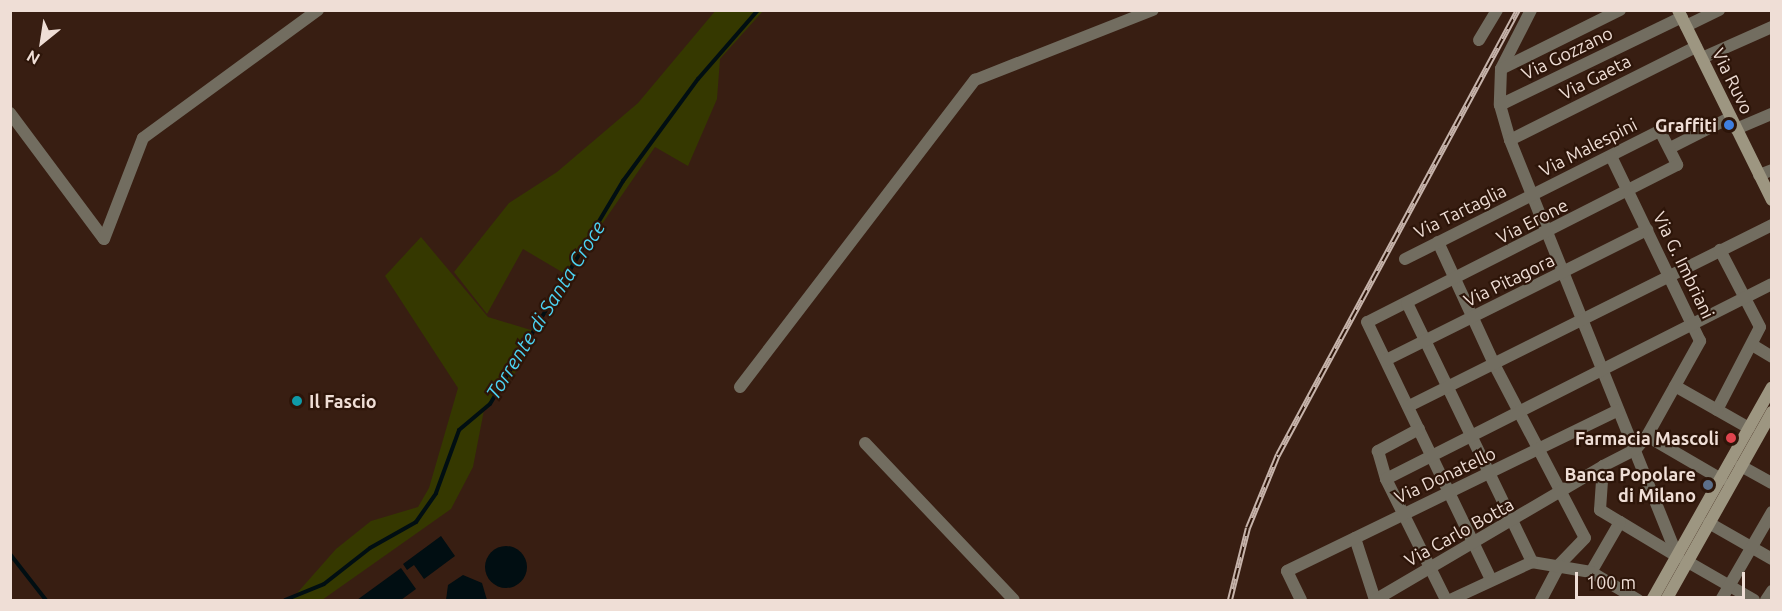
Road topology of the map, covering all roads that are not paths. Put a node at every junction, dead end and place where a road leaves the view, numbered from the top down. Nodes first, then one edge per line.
1 (318, 10) edge
2 (1153, 10) edge
3 (1497, 10) edge
4 (1531, 10) edge
5 (1620, 10) edge
6 (1719, 10) edge
7 (1682, 18) edge
8 (1772, 27) edge
9 (1479, 40) dead end
10 (1696, 47) junction
11 (1702, 58) junction
12 (1501, 69) junction
13 (1500, 105) junction
14 (10, 113) edge
15 (1772, 114) edge
16 (1734, 123) junction
17 (1509, 140) junction
18 (1670, 148) junction
19 (1611, 156) junction
20 (1772, 170) edge
21 (1759, 175) junction
22 (1627, 191) junction
23 (1532, 196) junction
24 (1772, 200) edge
25 (1772, 225) edge
26 (1647, 230) junction
27 (1548, 235) junction
28 (1438, 242) junction
29 (1720, 250) junction
30 (1405, 259) dead end
31 (1563, 273) junction
32 (1669, 276) junction
33 (1454, 279) junction
34 (1772, 284) edge
35 (1745, 297) junction
36 (1407, 303) junction
37 (1473, 317) junction
38 (1581, 321) junction
39 (1692, 324) junction
40 (1425, 339) junction
41 (1754, 346) junction
42 (1772, 357) edge
43 (1386, 360) junction
44 (1494, 364) junction
45 (1602, 372) junction
46 (1449, 386) junction
47 (1675, 386) junction
48 (740, 387) dead end
49 (1772, 387) edge
50 (1409, 406) junction
51 (1518, 410) junction
52 (1618, 410) junction
53 (1717, 410) junction
54 (1772, 412) edge
55 (1749, 428) junction
56 (1419, 429) junction
57 (1471, 434) junction
58 (1647, 436) junction
59 (865, 443) dead end
60 (1537, 449) junction
61 (1635, 450) junction
62 (1431, 453) junction
63 (1603, 466) junction
64 (1741, 466) junction
65 (1491, 474) junction
66 (1386, 479) junction
67 (1721, 479) junction
68 (1772, 483) edge
69 (1450, 493) junction
70 (1559, 493) junction
71 (1772, 512) edge
72 (1403, 514) junction
73 (1620, 522) junction
74 (1514, 523) junction
75 (1709, 523) junction
76 (1355, 538) junction
77 (1475, 542) junction
78 (1752, 547) junction
79 (1683, 559) junction
80 (1772, 559) edge
81 (1532, 562) junction
82 (1560, 564) junction
83 (1428, 568) junction
84 (1591, 572) junction
85 (1491, 580) junction
86 (1729, 586) junction
87 (1772, 591) edge
88 (1455, 599) edge
89 (1014, 600) edge
90 (1301, 600) edge
91 (1375, 600) edge
92 (1541, 600) edge
93 (1638, 600) edge
94 (1652, 600) edge
95 (1666, 600) edge
96 (1721, 600) edge
97 (1754, 600) edge
98 (1766, 600) edge

1 - 14 street
2 - 48 street
3 - 9 street
4 - 12 street
5 - 12 street
6 - 7 street, Via Gozzano
7 - 10 main road, Via Ruvo
7 - 13 street, Via Gozzano
8 - 11 street
10 - 11 main road, Via Ruvo
10 - 17 street, Via Gaeta
11 - 16 main road, Via Ruvo
12 - 13 street
13 - 17 street
15 - 16 street
16 - 18 street
16 - 21 main road, Via Ruvo
17 - 23 street
18 - 19 street, Via Malespini
18 - 22 street, Via Erone
19 - 22 street, Via G. Imbriani
19 - 23 street, Via Malespini
20 - 21 street
21 - 24 main road, Via Ruvo
22 - 26 street, Via G. Imbriani
22 - 27 street, Via Erone
23 - 27 street
23 - 28 street, Via Tartaglia
25 - 29 street
26 - 31 street, Via Pitagora
26 - 32 street, Via G. Imbriani
27 - 31 street
27 - 33 street, Via Erone
28 - 30 street, Via Tartaglia
28 - 33 street
29 - 32 street
29 - 35 street
31 - 37 street, Via Pitagora
31 - 38 street
32 - 38 street
32 - 39 street, Via G. Imbriani
33 - 36 street, Via Erone
33 - 37 street
34 - 35 street
35 - 39 street
35 - 41 street
36 - 40 street
36 - 43 street, Via Erone
37 - 40 street, Via Pitagora
37 - 44 street
38 - 44 street
38 - 45 street
39 - 45 street
39 - 47 street, Via G. Imbriani
40 - 43 street, Via Pitagora
40 - 46 street
41 - 42 street
41 - 53 street
43 - 50 street
44 - 46 street
44 - 51 street
45 - 51 street
45 - 52 street
46 - 50 street
46 - 57 street
47 - 53 street
47 - 58 street, Via G. Imbriani
49 - 55 main road
50 - 56 street
51 - 57 street
51 - 60 street
52 - 60 street, Via Donatello
52 - 61 street
53 - 55 street
54 - 64 main road
55 - 67 main road
56 - 62 street
56 - 66 street
57 - 62 street
57 - 65 street
58 - 61 street, Via G. Imbriani
58 - 67 street
59 - 89 street
60 - 65 street, Via Donatello
60 - 70 street
61 - 63 street, Via Carlo Botta
61 - 79 street
62 - 66 street
62 - 69 street
63 - 70 street, Via Carlo Botta
63 - 73 street
64 - 68 street
64 - 75 main road
65 - 69 street, Via Donatello
65 - 74 street
66 - 72 street
67 - 79 main road
69 - 72 street, Via Donatello
69 - 77 street
70 - 74 street, Via Carlo Botta
70 - 82 street
71 - 78 street
72 - 76 street, Via Donatello
72 - 83 street
73 - 79 street
73 - 84 street
74 - 77 street, Via Carlo Botta
74 - 81 street
75 - 78 street
75 - 79 main road
76 - 90 street, Via Donatello
76 - 91 street
77 - 83 street, Via Carlo Botta
77 - 85 street
78 - 80 street
78 - 86 street
79 - 86 street
79 - 94 main road
79 - 95 main road
81 - 82 street
81 - 85 street
82 - 84 street
82 - 92 street
83 - 88 street
83 - 91 street, Via Carlo Botta
84 - 93 street
85 - 88 street
86 - 96 street
86 - 97 street
87 - 98 street

